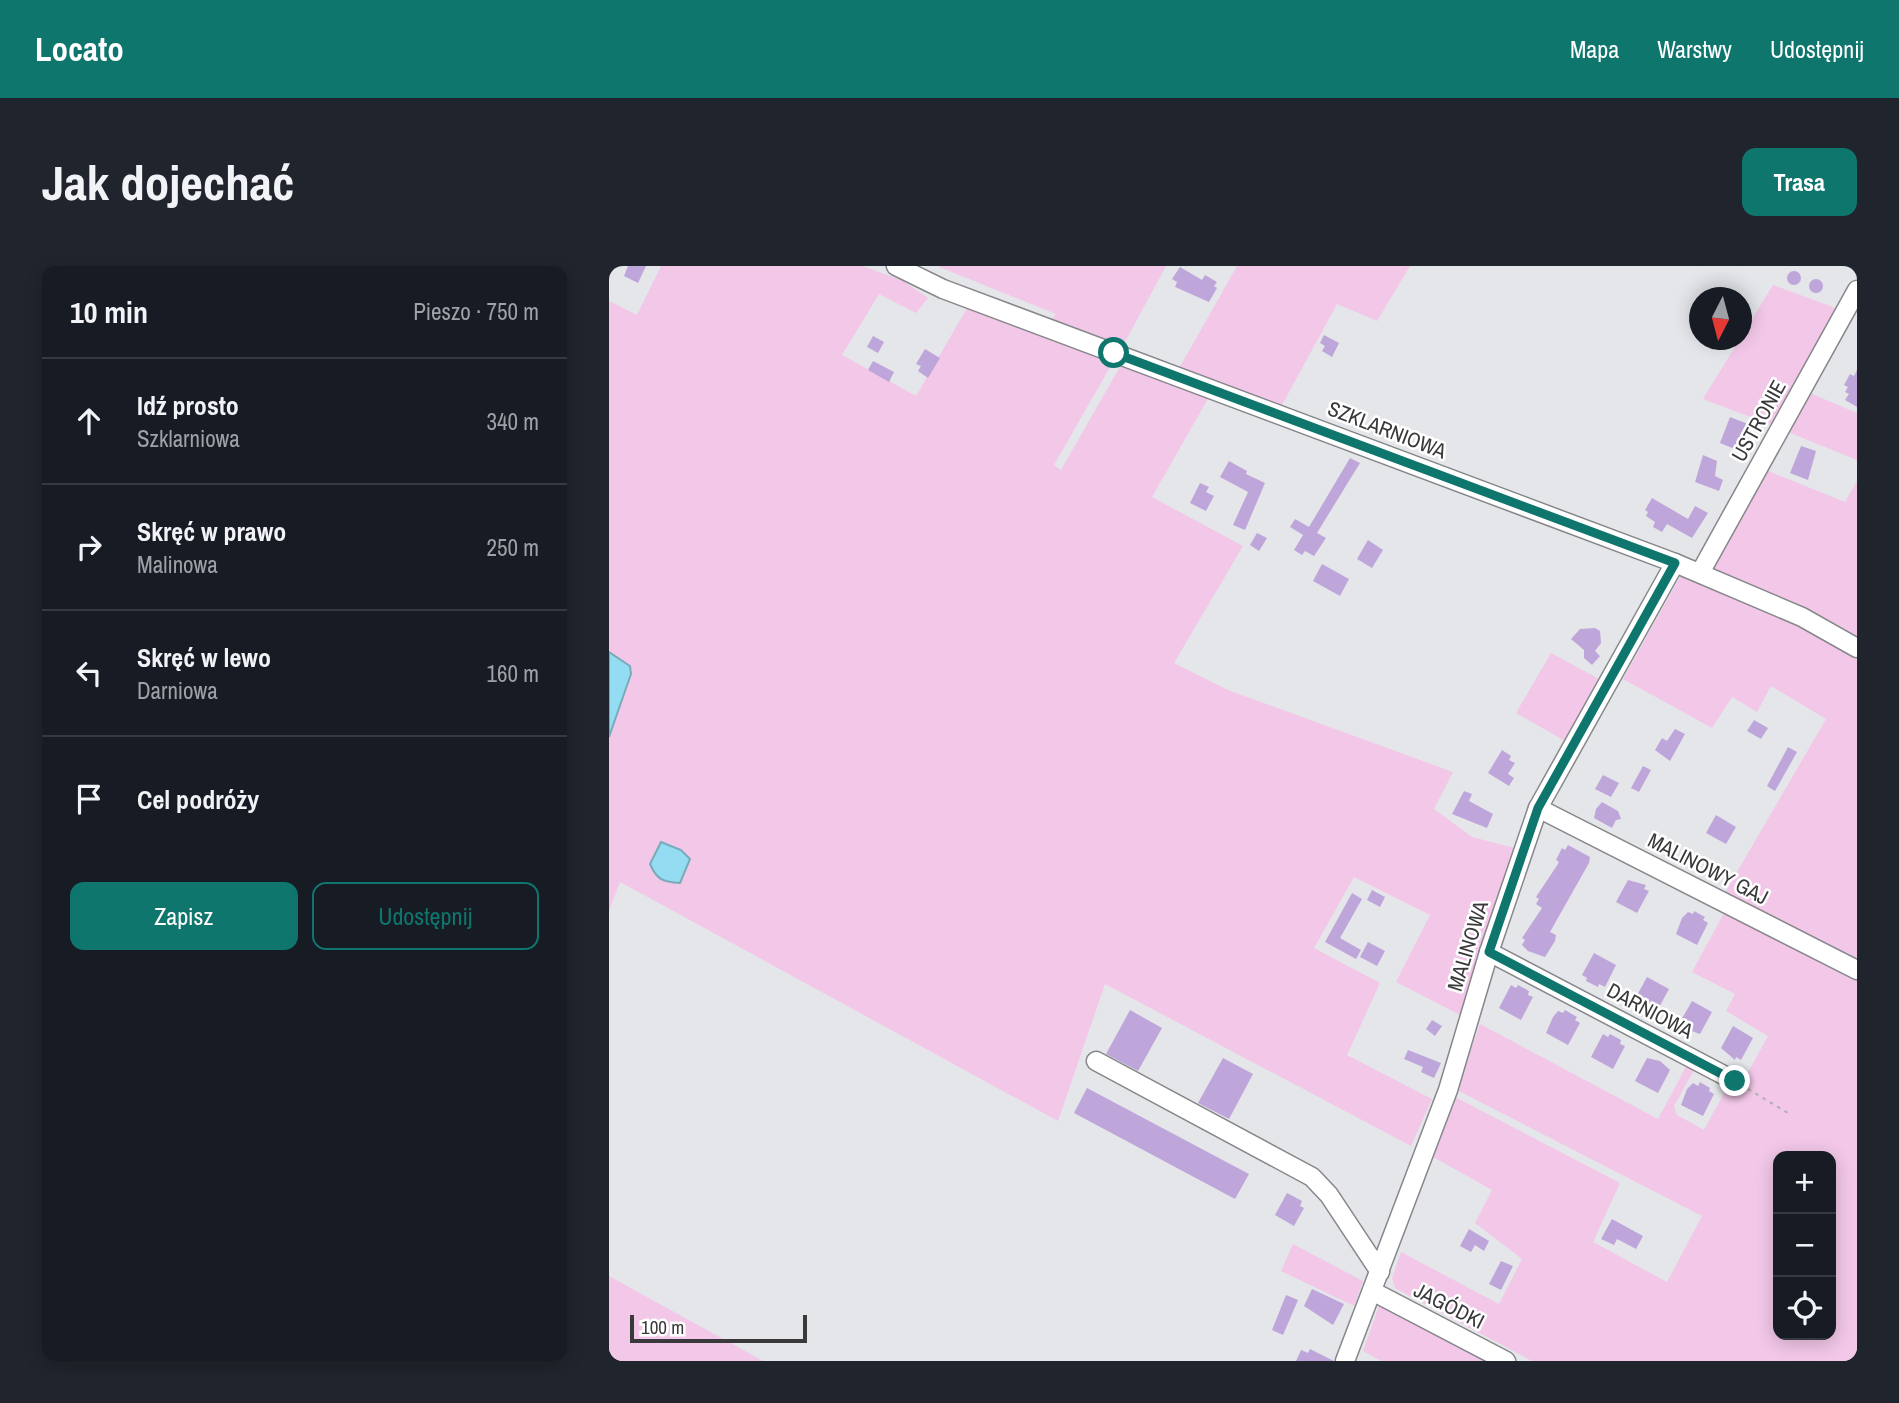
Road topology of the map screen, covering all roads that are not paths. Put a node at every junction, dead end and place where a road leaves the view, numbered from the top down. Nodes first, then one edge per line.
1 (896, 266) edge
2 (1857, 290) edge
3 (1675, 563) junction
4 (1700, 573) junction
5 (1857, 648) edge
6 (1538, 808) junction
7 (1489, 952) junction
8 (1857, 970) edge
9 (1096, 1061) dead end
10 (1735, 1081) road end
11 (1380, 1272) junction
12 (1372, 1291) junction
13 (1345, 1361) edge
14 (1506, 1361) edge

1 - 3 street, SZKLARNIOWA
2 - 4 street, USTRONIE
3 - 4 street, SZKLARNIOWA
3 - 6 street, MALINOWA
4 - 5 street, SZKLARNIOWA
6 - 7 street, MALINOWA
6 - 8 street, MALINOWY GAJ
7 - 10 street, DARNIOWA
7 - 11 street, MALINOWA
9 - 11 street
11 - 12 street, MALINOWA
12 - 13 street, MALINOWA
12 - 14 street, JAGÓDKI

